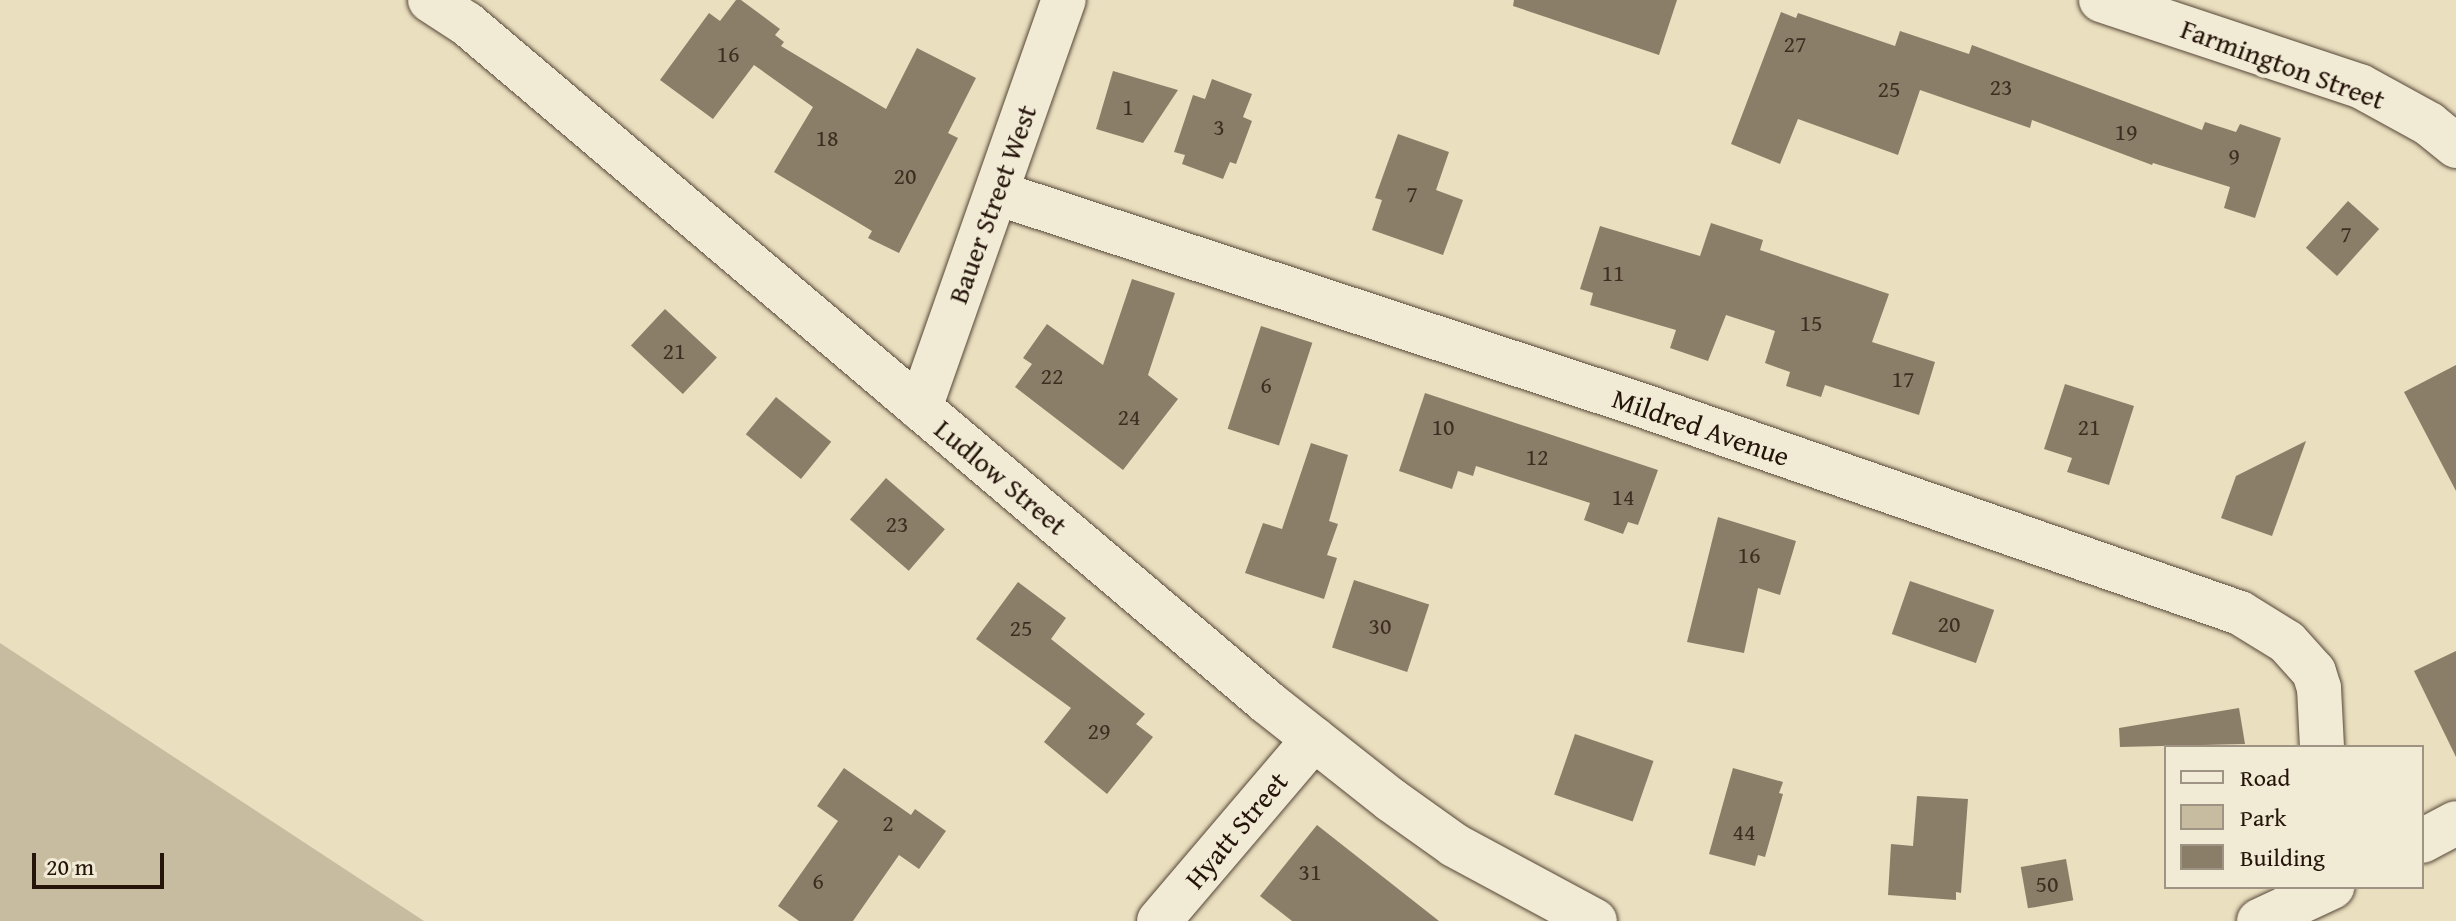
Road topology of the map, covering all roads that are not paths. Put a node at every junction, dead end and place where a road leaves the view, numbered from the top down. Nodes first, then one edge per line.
1 (430, 0) edge
2 (1064, 0) edge
3 (2101, 0) edge
4 (2456, 146) edge
5 (997, 193) junction
6 (920, 408) junction
7 (1314, 739) junction
8 (2322, 745) edge
9 (2456, 823) edge
10 (2424, 840) edge
11 (2326, 889) edge
12 (1159, 921) edge
13 (1595, 921) edge
14 (2259, 921) edge

1 - 6 street, Ludlow Street
2 - 5 street, Bauer Street West
3 - 4 street, Farmington Street
5 - 6 street, Bauer Street West
5 - 8 street, Mildred Avenue
6 - 7 street, Ludlow Street
7 - 12 street, Hyatt Street
7 - 13 street, Ludlow Street
9 - 10 street
11 - 14 street

